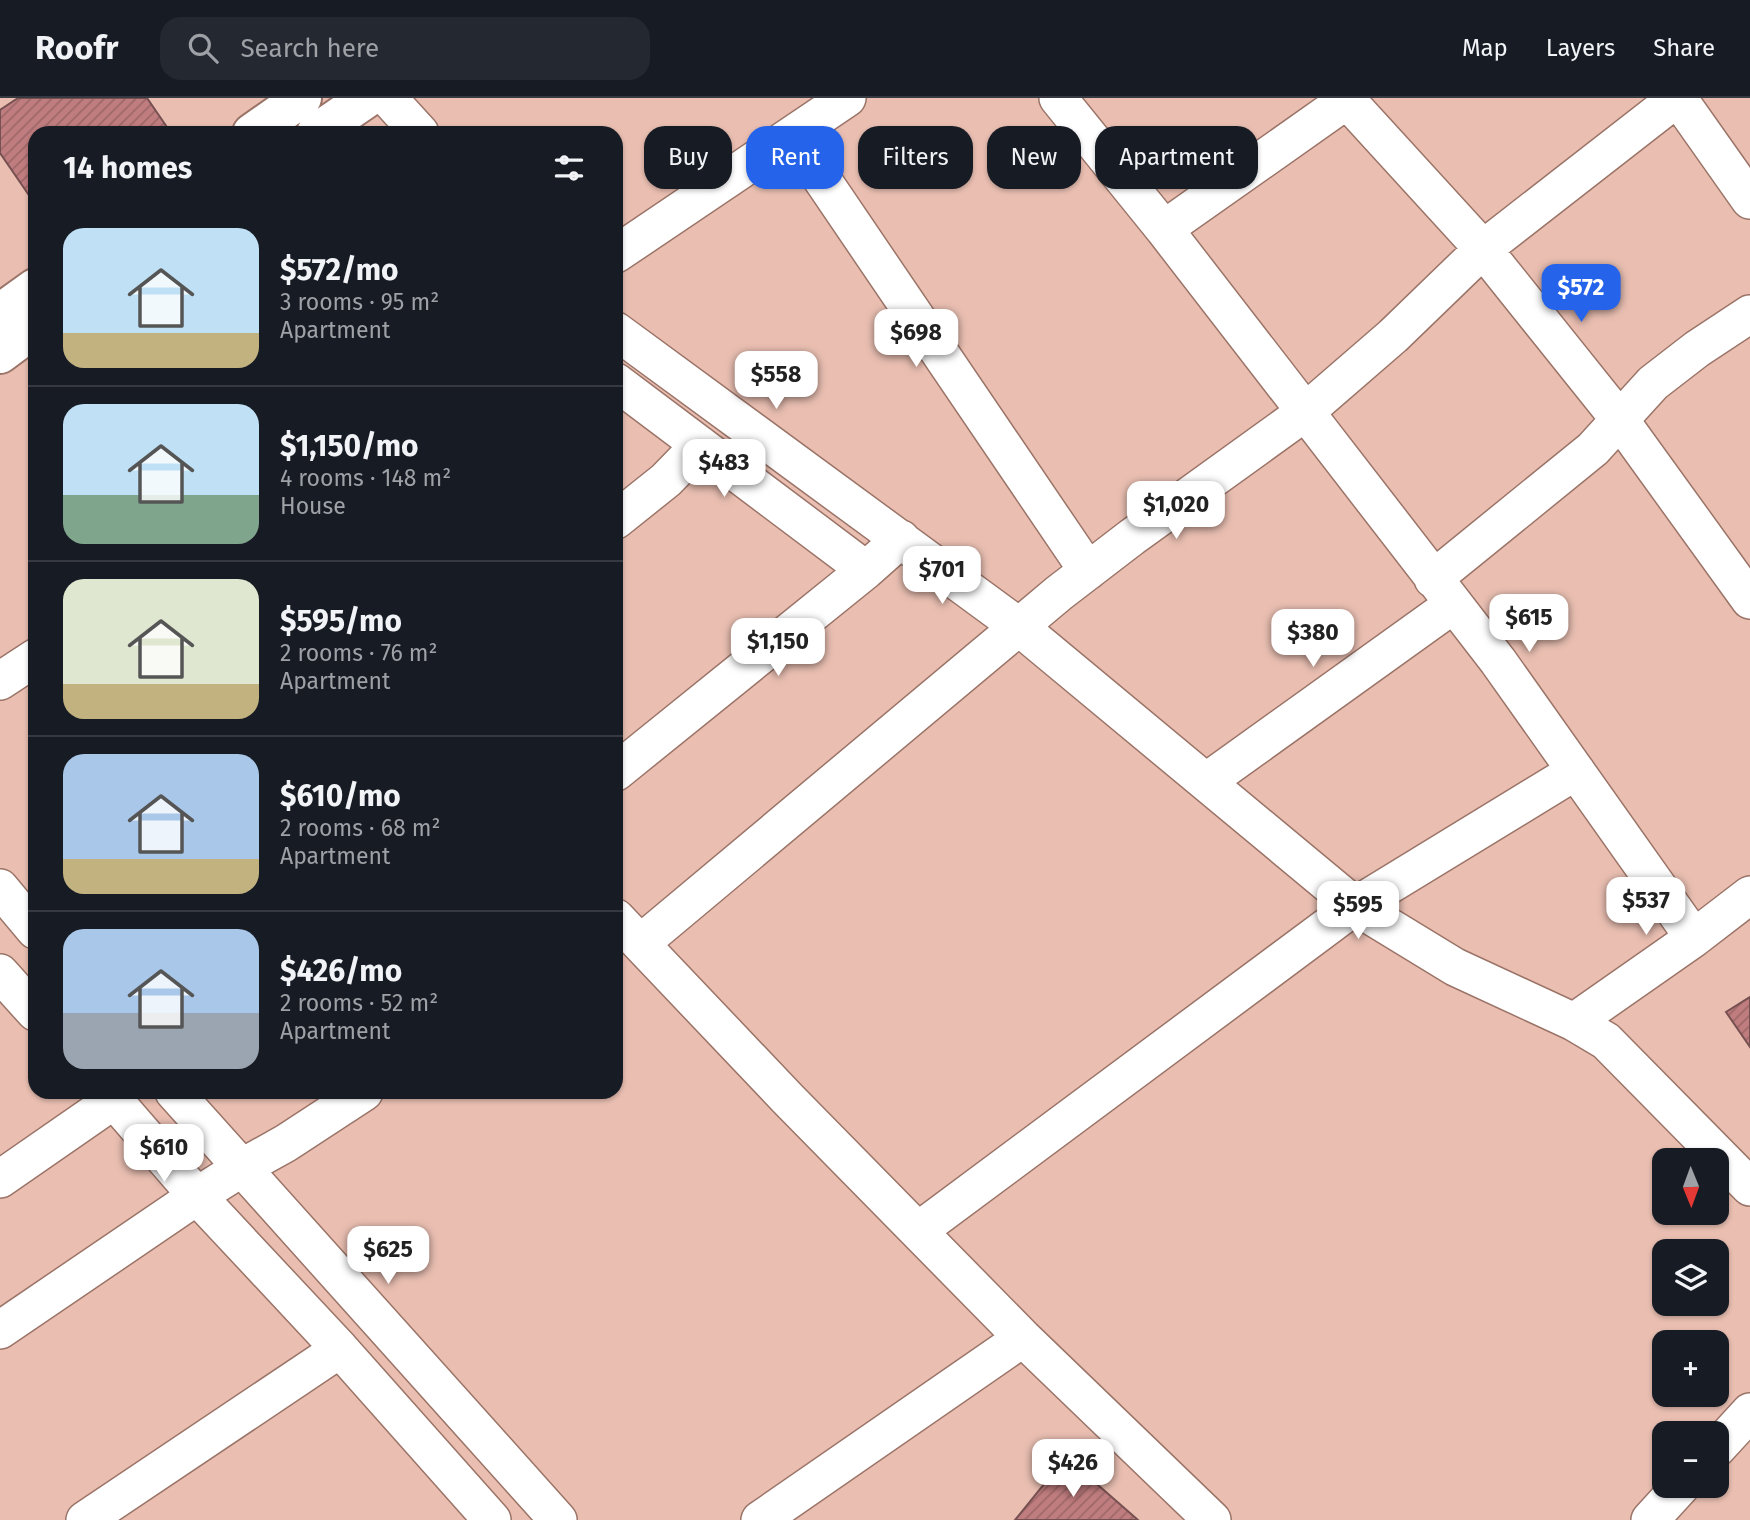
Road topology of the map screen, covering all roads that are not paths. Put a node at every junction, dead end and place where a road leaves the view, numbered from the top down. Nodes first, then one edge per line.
1 (302, 98) edge
2 (367, 98) edge
3 (388, 98) edge
4 (847, 98) edge
5 (1058, 98) edge
6 (1677, 98) edge
7 (1346, 99) edge
8 (262, 126) edge
9 (326, 126) edge
10 (414, 126) edge
11 (805, 126) edge
12 (746, 166) edge
13 (829, 189) edge
14 (1750, 200) edge
15 (1164, 229) junction
16 (623, 249) edge
17 (1483, 249) junction
18 (1750, 314) edge
19 (25, 327) edge
20 (623, 336) edge
21 (0, 354) edge
22 (623, 387) edge
23 (1304, 413) junction
24 (1620, 420) junction
25 (700, 445) junction
26 (623, 514) edge
27 (901, 539) junction
28 (866, 570) junction
29 (1088, 571) junction
30 (1444, 592) junction
31 (1750, 600) edge
32 (1018, 626) junction
33 (28, 663) edge
34 (0, 681) edge
35 (623, 766) edge
36 (1576, 771) junction
37 (1206, 782) junction
38 (1750, 895) edge
39 (1356, 906) junction
40 (623, 927) edge
41 (1694, 939) junction
42 (0, 973) edge
43 (28, 1004) edge
44 (1574, 1022) junction
45 (107, 1099) edge
46 (114, 1099) edge
47 (180, 1099) edge
48 (353, 1099) edge
49 (243, 1167) junction
50 (0, 1179) edge
51 (1750, 1187) edge
52 (197, 1196) junction
53 (918, 1231) junction
54 (0, 1330) edge
55 (1023, 1338) junction
56 (340, 1349) junction
57 (1750, 1412) edge
58 (1729, 1435) edge
59 (1670, 1498) edge
60 (85, 1520) edge
61 (492, 1520) edge
62 (558, 1520) edge
63 (760, 1520) edge
64 (1212, 1520) edge
65 (1650, 1520) edge

1 - 8 main road
2 - 9 main road
3 - 10 street
4 - 11 street
5 - 15 street
6 - 14 street
6 - 17 street
7 - 15 street
7 - 17 street
12 - 16 street
13 - 29 street
15 - 23 street
17 - 23 street
17 - 24 street
18 - 24 street
19 - 21 main road
20 - 27 street
22 - 25 street
23 - 29 street
23 - 30 street
24 - 30 street
24 - 31 street
25 - 26 street
25 - 28 street
27 - 28 street
27 - 32 street
28 - 35 street
29 - 32 street
30 - 36 street
30 - 37 street
32 - 37 street
32 - 40 street
33 - 34 street
36 - 39 street
36 - 41 street
37 - 39 street
38 - 41 street
39 - 44 street
39 - 53 street
40 - 53 street
41 - 44 street
42 - 43 street
44 - 51 street
45 - 50 street
46 - 52 street
47 - 49 street
48 - 49 street
49 - 52 street
49 - 62 street
52 - 54 street
52 - 56 street
53 - 55 street
55 - 63 street
55 - 64 street
56 - 60 street
56 - 61 street
57 - 58 street
59 - 65 street

